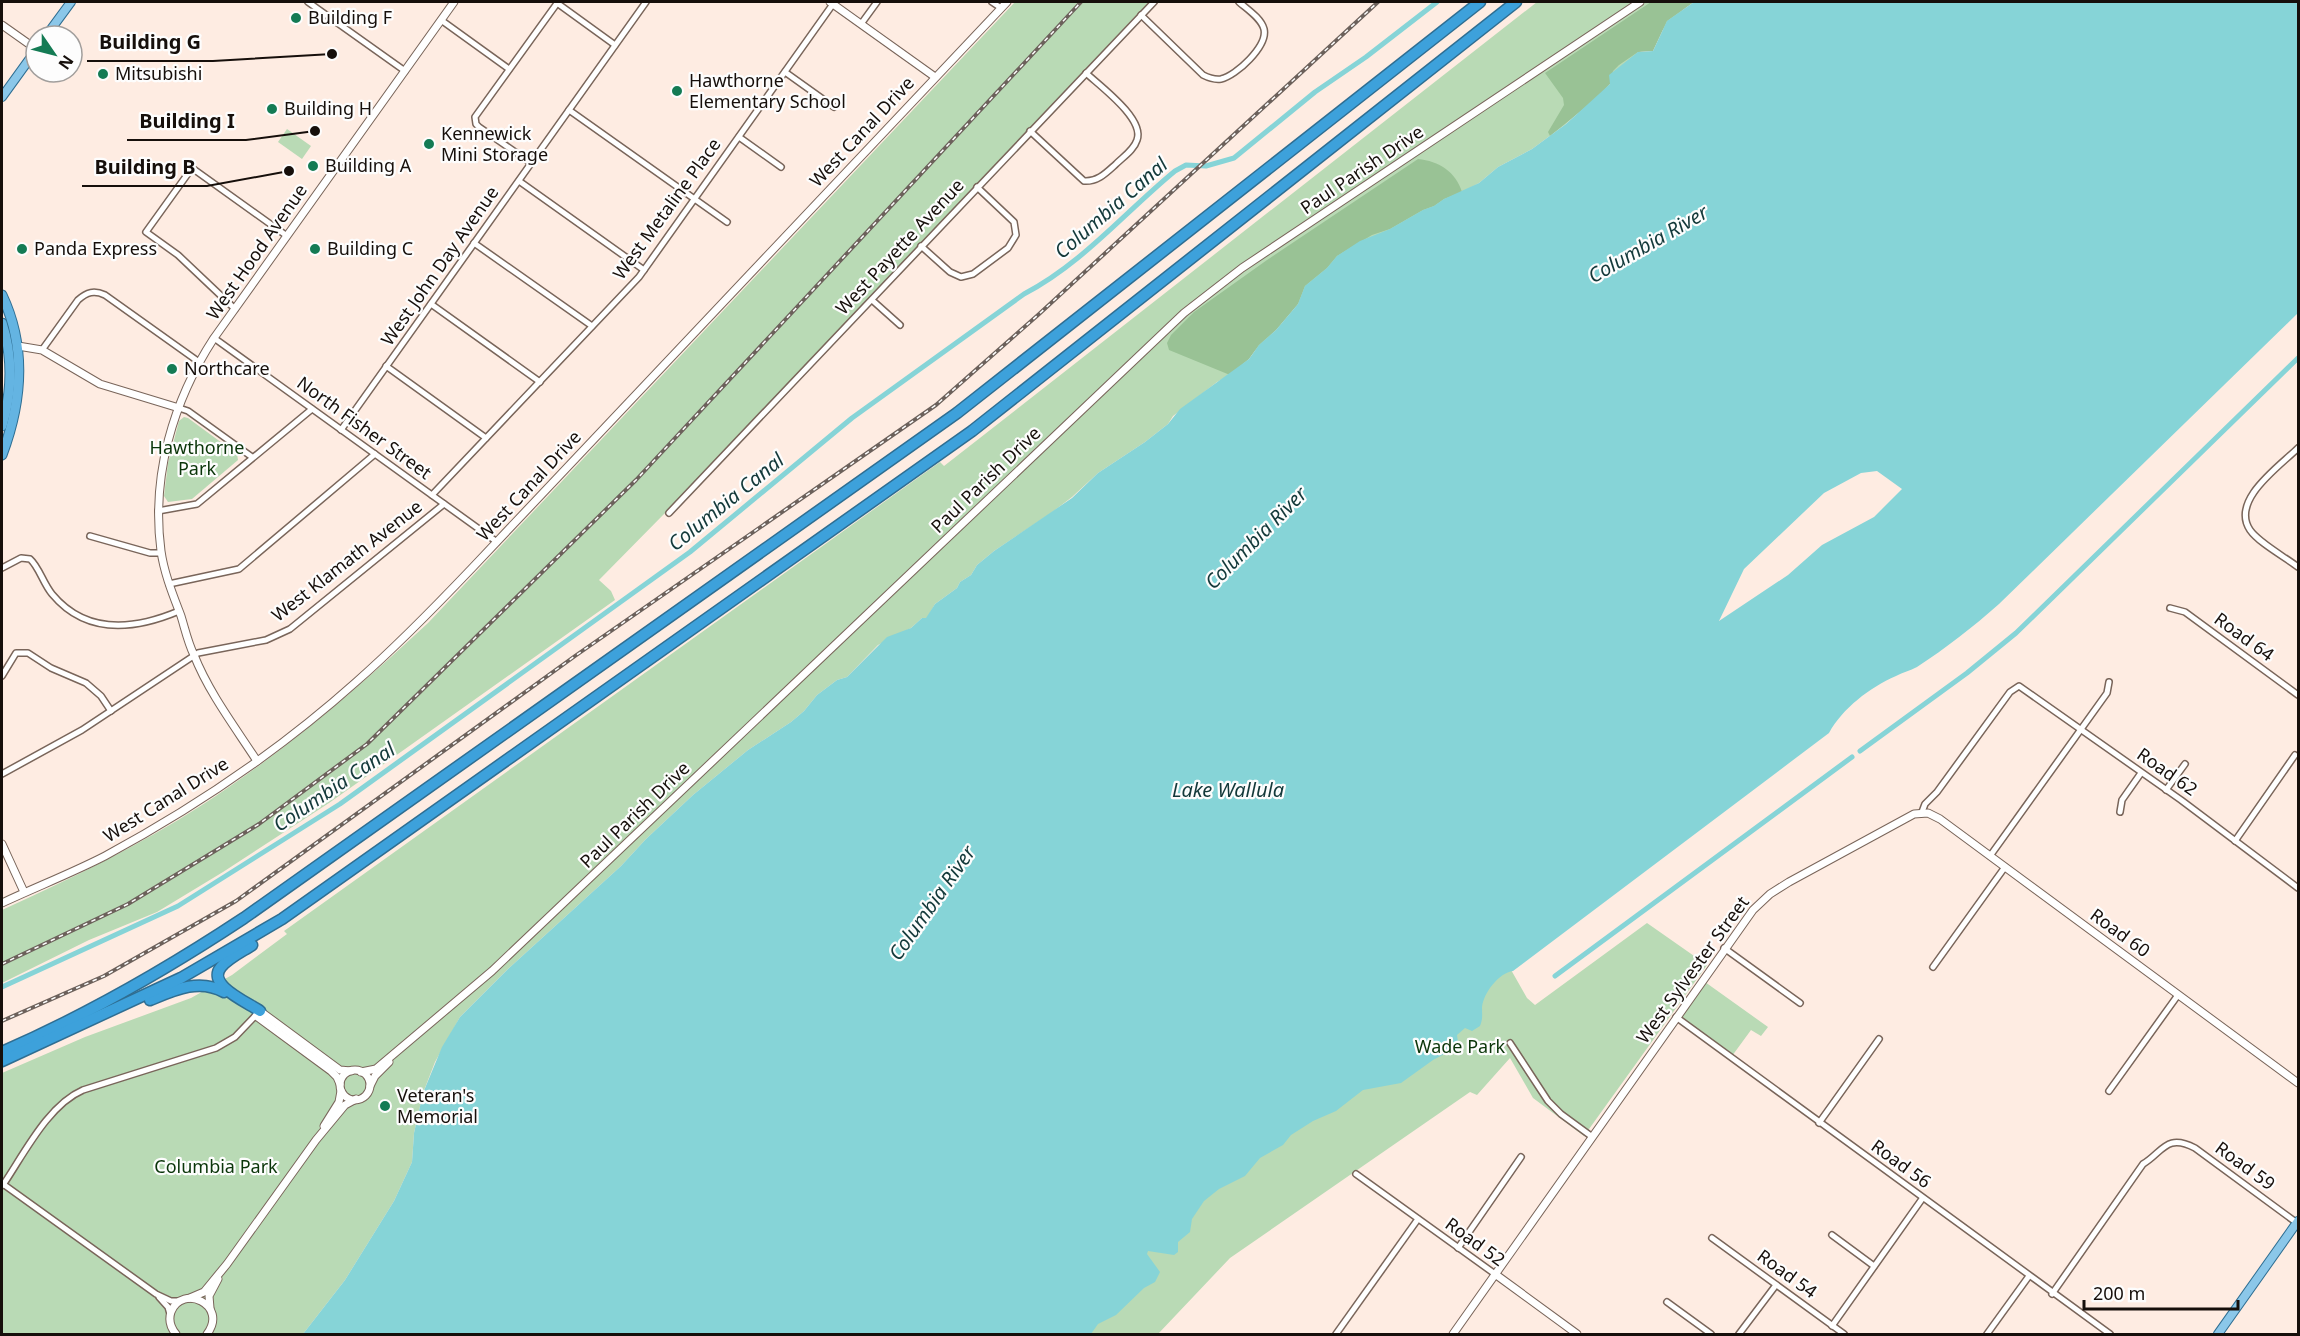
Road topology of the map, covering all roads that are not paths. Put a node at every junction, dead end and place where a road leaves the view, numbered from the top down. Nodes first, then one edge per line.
1 (71, 2) edge
2 (308, 2) edge
3 (454, 2) edge
4 (558, 2) edge
5 (646, 2) edge
6 (877, 2) edge
7 (992, 2) edge
8 (1007, 2) edge
9 (1154, 2) edge
10 (1239, 2) edge
11 (1480, 2) edge
12 (1515, 2) edge
13 (1640, 2) edge
14 (832, 3) edge
15 (1001, 8) junction
16 (1141, 15) junction
17 (441, 20) junction
18 (55, 24) edge
19 (861, 24) junction
20 (2, 25) edge
21 (24, 41) edge
22 (615, 45) junction
23 (24, 67) edge
24 (510, 69) junction
25 (405, 71) junction
26 (785, 72) junction
27 (1086, 73) junction
28 (935, 77) junction
29 (2, 97) edge
30 (834, 107) dead end
31 (569, 110) junction
32 (1030, 131) junction
33 (739, 137) junction
34 (531, 163) junction
35 (781, 167) dead end
36 (519, 181) junction
37 (977, 187) junction
38 (695, 199) junction
39 (727, 222) dead end
40 (287, 236) junction
41 (474, 243) junction
42 (921, 246) junction
43 (644, 270) junction
44 (2, 295) edge
45 (872, 300) junction
46 (431, 304) junction
47 (235, 309) junction
48 (2, 322) edge
49 (900, 325) dead end
50 (592, 326) junction
51 (214, 338) junction
52 (9, 346) edge
53 (42, 350) junction
54 (199, 362) junction
55 (386, 366) junction
56 (540, 382) junction
57 (179, 408) junction
58 (312, 409) junction
59 (2, 426) edge
60 (341, 430) junction
61 (486, 438) junction
62 (2298, 448) edge
63 (375, 454) junction
64 (2, 455) edge
65 (252, 457) junction
66 (432, 495) junction
67 (444, 504) junction
68 (158, 511) junction
69 (669, 513) dead end
70 (90, 536) dead end
71 (497, 542) junction
72 (161, 553) junction
73 (2298, 567) edge
74 (2, 568) edge
75 (170, 584) junction
76 (2170, 608) dead end
77 (179, 611) junction
78 (194, 656) junction
79 (2, 676) edge
80 (2109, 682) dead end
81 (2015, 687) joint
82 (2298, 695) edge
83 (111, 711) junction
84 (2080, 731) junction
85 (42, 742) dead end
86 (46, 750) junction
87 (2295, 755) dead end
88 (257, 761) junction
89 (2185, 764) dead end
90 (2141, 773) junction
91 (2, 774) edge
92 (2166, 790) junction
93 (1922, 812) junction
94 (2120, 812) dead end
95 (403, 834) junction
96 (2235, 841) junction
97 (2, 844) edge
98 (1990, 856) junction
99 (2005, 867) junction
100 (2298, 888) edge
101 (24, 892) junction
102 (2, 903) edge
103 (1724, 948) junction
104 (1933, 967) dead end
105 (2178, 994) junction
106 (1800, 1003) dead end
107 (258, 1013) junction
108 (1676, 1017) junction
109 (69, 1031) junction
110 (1879, 1039) dead end
111 (1510, 1043) dead end
112 (405, 1044) junction
113 (2, 1052) edge
114 (2, 1060) edge
115 (351, 1071) junction
116 (361, 1072) junction
117 (2298, 1083) edge
118 (341, 1088) junction
119 (369, 1088) junction
120 (2109, 1091) dead end
121 (356, 1100) junction
122 (1819, 1123) junction
123 (1591, 1136) junction
124 (316, 1140) junction
125 (1521, 1157) dead end
126 (1356, 1174) dead end
127 (2, 1184) edge
128 (1922, 1199) junction
129 (1418, 1219) junction
130 (2298, 1222) edge
131 (1832, 1235) dead end
132 (1712, 1238) dead end
133 (1458, 1248) junction
134 (227, 1264) junction
135 (1874, 1266) junction
136 (1495, 1274) junction
137 (2029, 1276) junction
138 (1776, 1285) junction
139 (156, 1294) junction
140 (2052, 1294) junction
141 (187, 1299) junction
142 (1667, 1302) dead end
143 (210, 1310) junction
144 (170, 1318) junction
145 (1832, 1326) junction
146 (2101, 1332) edge
147 (174, 1333) edge
148 (207, 1335) edge
149 (1336, 1335) edge
150 (1453, 1335) edge
151 (1577, 1335) edge
152 (1711, 1335) edge
153 (1739, 1335) edge
154 (1844, 1335) edge
155 (1987, 1335) edge
156 (2110, 1335) edge
157 (2218, 1335) edge

1 - 18 main road
2 - 25 street
3 - 17 street, West Hood Avenue
4 - 22 street
4 - 24 street
5 - 22 street, West John Day Avenue
6 - 19 street
7 - 15 street
8 - 15 street, West Canal Drive
9 - 16 street, West Payette Avenue
10 - 16 street
11 - 113 highway
12 - 95 highway
13 - 112 street, Paul Parish Drive
14 - 19 street
14 - 26 street, West Metaline Place
15 - 28 street, West Canal Drive
16 - 27 street, West Payette Avenue
17 - 24 street
17 - 25 street, West Hood Avenue
19 - 28 street
20 - 21 street
22 - 31 street, West John Day Avenue
23 - 29 main road
24 - 34 street
25 - 40 street, West Hood Avenue
26 - 30 street
26 - 33 street, West Metaline Place
27 - 32 street, West Payette Avenue
27 - 32 street
28 - 71 street, West Canal Drive
31 - 34 street, West John Day Avenue
31 - 38 street
32 - 37 street, West Payette Avenue
33 - 35 street
33 - 38 street, West Metaline Place
34 - 36 street, West John Day Avenue
36 - 41 street, West John Day Avenue
36 - 43 street
37 - 42 street, West Payette Avenue
37 - 42 street
38 - 39 street
38 - 43 street, West Metaline Place
40 - 47 street, West Hood Avenue
40 - 47 street
41 - 46 street, West John Day Avenue
41 - 50 street
42 - 45 street, West Payette Avenue
43 - 50 street, West Metaline Place
44 - 52 highway
45 - 49 street
45 - 69 street, West Payette Avenue
46 - 55 street, West John Day Avenue
46 - 56 street
47 - 51 street, West Hood Avenue
48 - 52 highway
50 - 56 street, West Metaline Place
51 - 54 street, West Hood Avenue
51 - 58 street, North Fisher Street
52 - 53 street
52 - 59 highway
52 - 64 highway
53 - 54 street
53 - 57 street
54 - 57 street, West Hood Avenue
55 - 60 street, West John Day Avenue
55 - 61 street
56 - 61 street, West Metaline Place
57 - 65 street
57 - 68 street, West Hood Avenue
58 - 60 street, North Fisher Street
58 - 65 street
60 - 63 street, North Fisher Street
61 - 66 street, West Metaline Place
62 - 73 street
63 - 66 street, North Fisher Street
63 - 75 street
65 - 68 street
66 - 67 street, North Fisher Street
67 - 71 street, North Fisher Street
67 - 78 street, West Klamath Avenue
68 - 72 street, West Hood Avenue
70 - 72 street
71 - 88 street, West Canal Drive
72 - 75 street, West Hood Avenue
74 - 77 street
75 - 77 street, West Hood Avenue
76 - 82 street, Road 64
77 - 78 street, West Hood Avenue
78 - 83 street, West Klamath Avenue
78 - 88 street, West Hood Avenue
79 - 83 street
80 - 84 street
81 - 84 street, Road 62
81 - 93 street, West Sylvester Street
83 - 86 street, West Klamath Avenue
84 - 90 street, Road 62
84 - 98 street
85 - 86 street
86 - 91 street, West Klamath Avenue
87 - 96 street
88 - 101 street, West Canal Drive
89 - 92 street
90 - 92 street, Road 62
90 - 94 street
92 - 96 street, Road 62
93 - 98 street, Road 60
93 - 103 street, West Sylvester Street
95 - 107 highway
95 - 109 highway
96 - 100 street, Road 62
97 - 101 street
98 - 99 street, Road 60
99 - 104 street
99 - 105 street, Road 60
101 - 102 street, West Canal Drive
103 - 106 street
103 - 108 street, West Sylvester Street
105 - 117 street, Road 60
105 - 120 street
107 - 109 highway
107 - 115 street
107 - 118 street
107 - 127 street
108 - 122 street, Road 56
108 - 123 street, West Sylvester Street
109 - 114 highway
110 - 122 street
111 - 123 street
112 - 116 street, Paul Parish Drive
112 - 119 street, Paul Parish Drive
115 - 116 street
115 - 118 street
116 - 119 street
118 - 121 street
118 - 124 street
119 - 121 street
121 - 124 street
122 - 128 street, Road 56
123 - 136 street, West Sylvester Street
124 - 134 street
125 - 133 street
126 - 129 street, Road 52
127 - 139 street
128 - 135 street
128 - 137 street, Road 56
129 - 133 street, Road 52
129 - 149 street
130 - 140 street, Road 59
130 - 157 main road
131 - 135 street
132 - 138 street, Road 54
133 - 136 street, Road 52
134 - 141 street
134 - 143 street
135 - 145 street
136 - 150 street, West Sylvester Street
136 - 151 street, Road 52
137 - 140 street, Road 56
137 - 155 street
138 - 145 street, Road 54
138 - 153 street
139 - 141 street
139 - 144 street
140 - 146 street, Road 56
141 - 143 street
141 - 144 street
142 - 152 street
143 - 148 street
144 - 147 street
145 - 154 street, Road 54
146 - 156 street, Road 56

